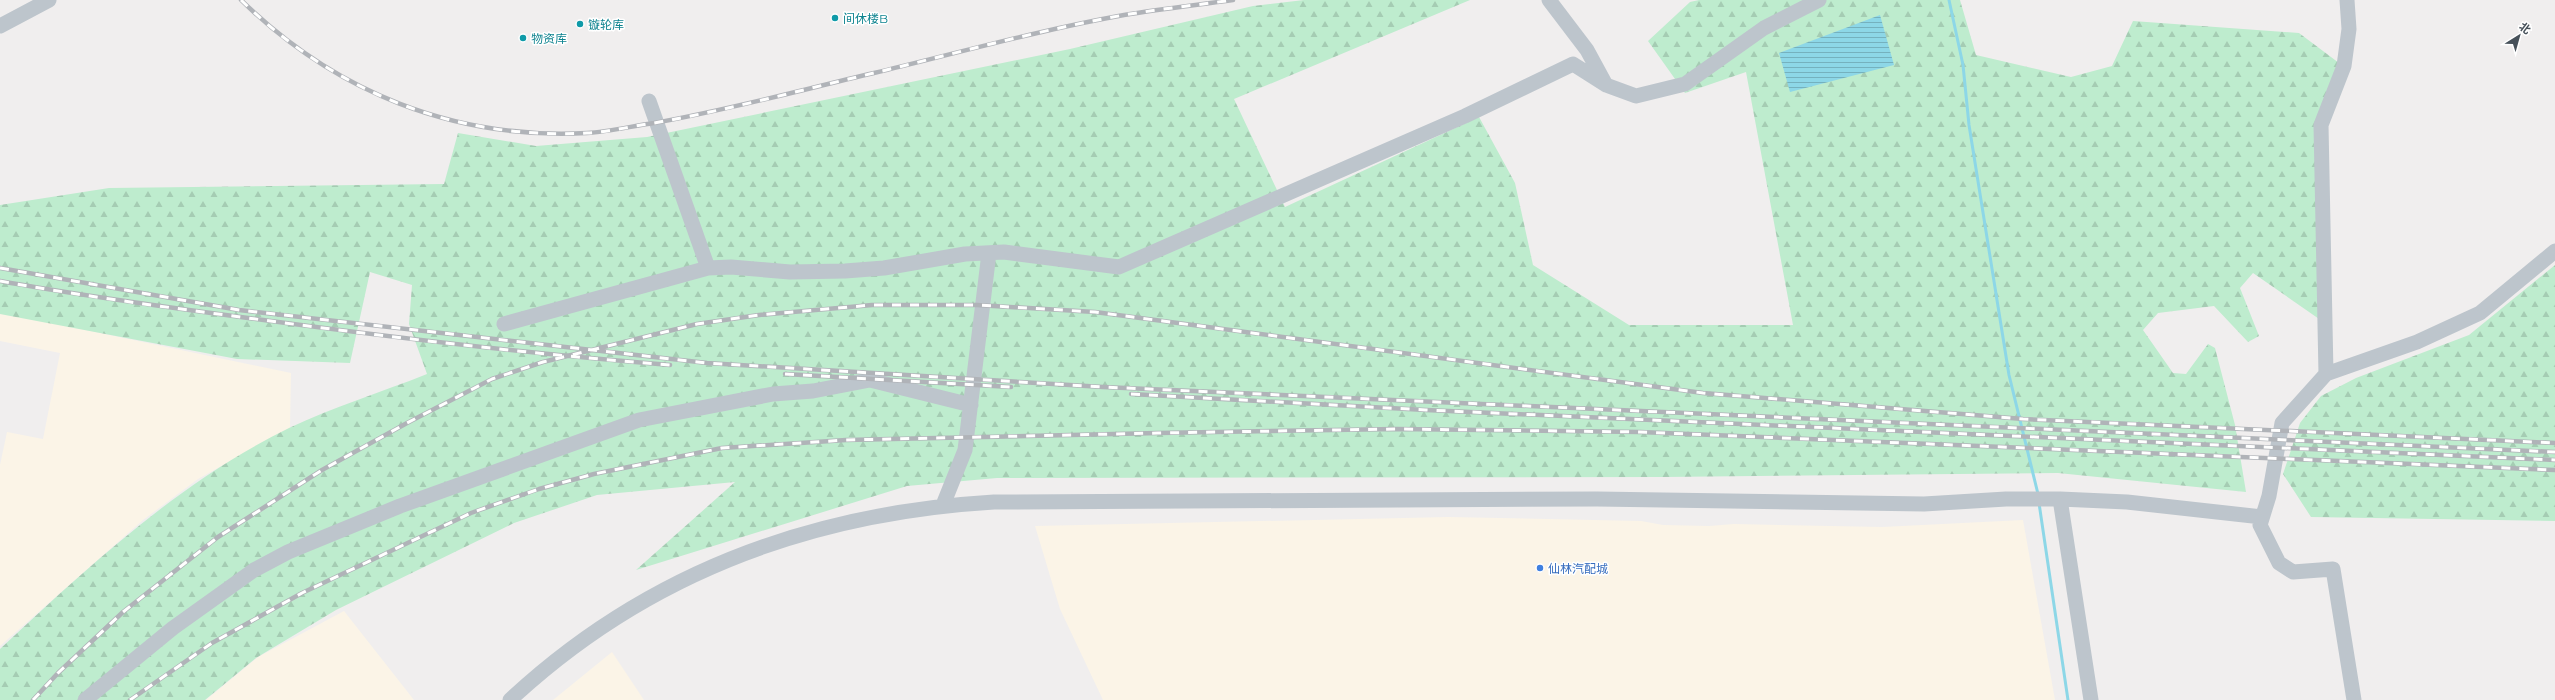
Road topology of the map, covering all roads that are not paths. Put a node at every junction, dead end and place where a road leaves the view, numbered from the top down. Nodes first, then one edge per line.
1 (49, 0) edge
2 (1549, 0) edge
3 (1819, 0) edge
4 (2347, 0) edge
5 (0, 26) edge
6 (1606, 85) junction
7 (649, 101) dead end
8 (2555, 251) edge
9 (989, 253) junction
10 (708, 268) junction
11 (504, 324) dead end
12 (2326, 374) junction
13 (971, 405) junction
14 (2060, 499) junction
15 (943, 505) junction
16 (2262, 517) junction
17 (85, 700) edge
18 (510, 700) edge
19 (2091, 700) edge
20 (2354, 700) edge

1 - 5 street
2 - 6 street
3 - 6 street
4 - 12 street
6 - 9 street
7 - 10 street
8 - 12 street
9 - 10 street
9 - 13 street
10 - 11 street
12 - 16 street
13 - 15 street
13 - 17 street
14 - 15 street
14 - 16 street
14 - 19 street
15 - 18 street
16 - 20 street

